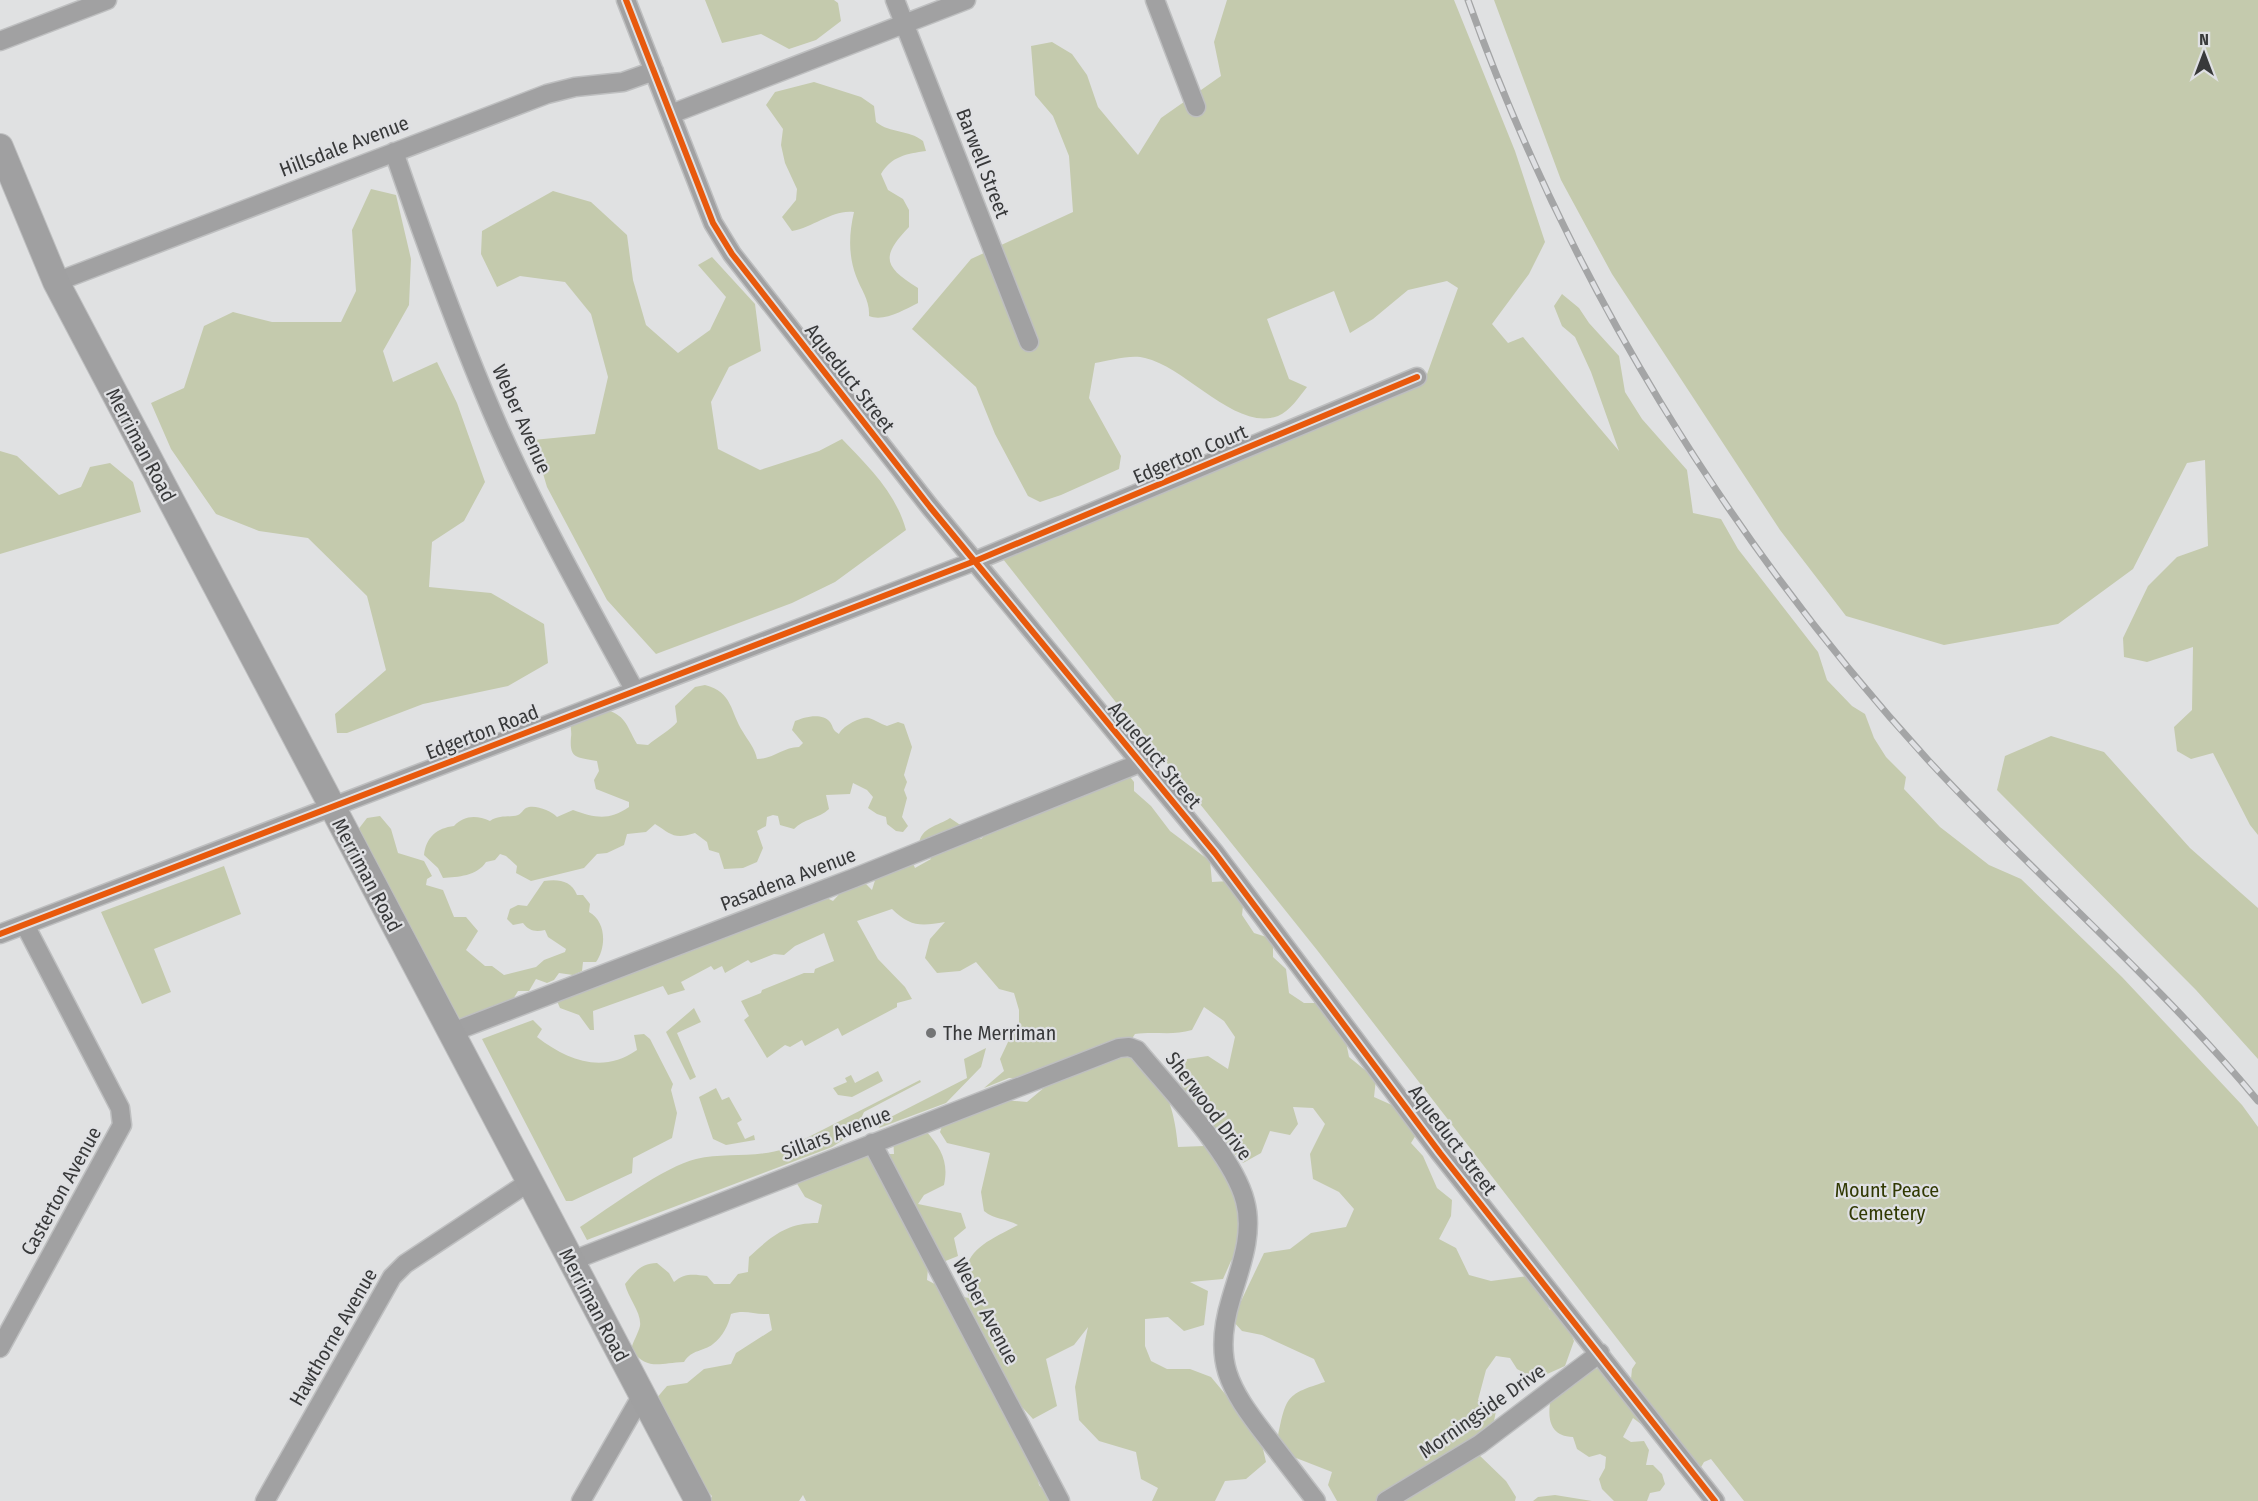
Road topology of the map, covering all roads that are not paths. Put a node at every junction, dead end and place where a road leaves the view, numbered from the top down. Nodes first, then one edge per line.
1 (107, 0) edge
2 (626, 0) edge
3 (895, 0) edge
4 (966, 0) edge
5 (1155, 0) edge
6 (904, 24) junction
7 (0, 41) edge
8 (654, 71) junction
9 (1196, 107) dead end
10 (671, 114) junction
11 (0, 147) edge
12 (394, 152) junction
13 (56, 282) junction
14 (1029, 342) dead end
15 (1417, 377) dead end
16 (975, 561) junction
17 (635, 691) junction
18 (1140, 763) junction
19 (331, 807) junction
20 (25, 925) junction
21 (0, 934) edge
22 (450, 1033) junction
23 (1119, 1048) joint
24 (872, 1143) junction
25 (529, 1182) junction
26 (571, 1261) junction
27 (0, 1348) edge
28 (1600, 1353) junction
29 (642, 1395) junction
30 (265, 1501) edge
31 (581, 1501) edge
32 (698, 1501) edge
33 (1060, 1501) edge
34 (1316, 1501) edge
35 (1386, 1501) edge
36 (1715, 1501) edge

1 - 7 street
2 - 8 street, Aqueduct Street
3 - 6 street, Barwell Street
4 - 6 street
5 - 9 street
6 - 10 street
6 - 14 street, Barwell Street
8 - 10 street, Aqueduct Street
8 - 12 street, Hillsdale Avenue
10 - 16 street, Aqueduct Street
11 - 13 main road, Merriman Road
12 - 13 street, Hillsdale Avenue
12 - 17 street, Weber Avenue
13 - 19 main road, Merriman Road
15 - 16 street, Edgerton Court
16 - 17 street, Edgerton Road
16 - 18 street, Aqueduct Street
17 - 19 street, Edgerton Road
18 - 22 street, Pasadena Avenue
18 - 28 street, Aqueduct Street
19 - 20 street, Edgerton Road
19 - 22 main road, Merriman Road
20 - 21 street, Edgerton Road
20 - 27 street, Casterton Avenue
22 - 25 main road, Merriman Road
23 - 24 street, Sillars Avenue
23 - 34 street, Sherwood Drive
24 - 26 street, Sillars Avenue
24 - 33 street, Weber Avenue
25 - 26 main road, Merriman Road
25 - 30 street, Hawthorne Avenue
26 - 29 main road, Merriman Road
28 - 35 street, Morningside Drive
28 - 36 street, Aqueduct Street
29 - 31 street
29 - 32 main road, Merriman Road

